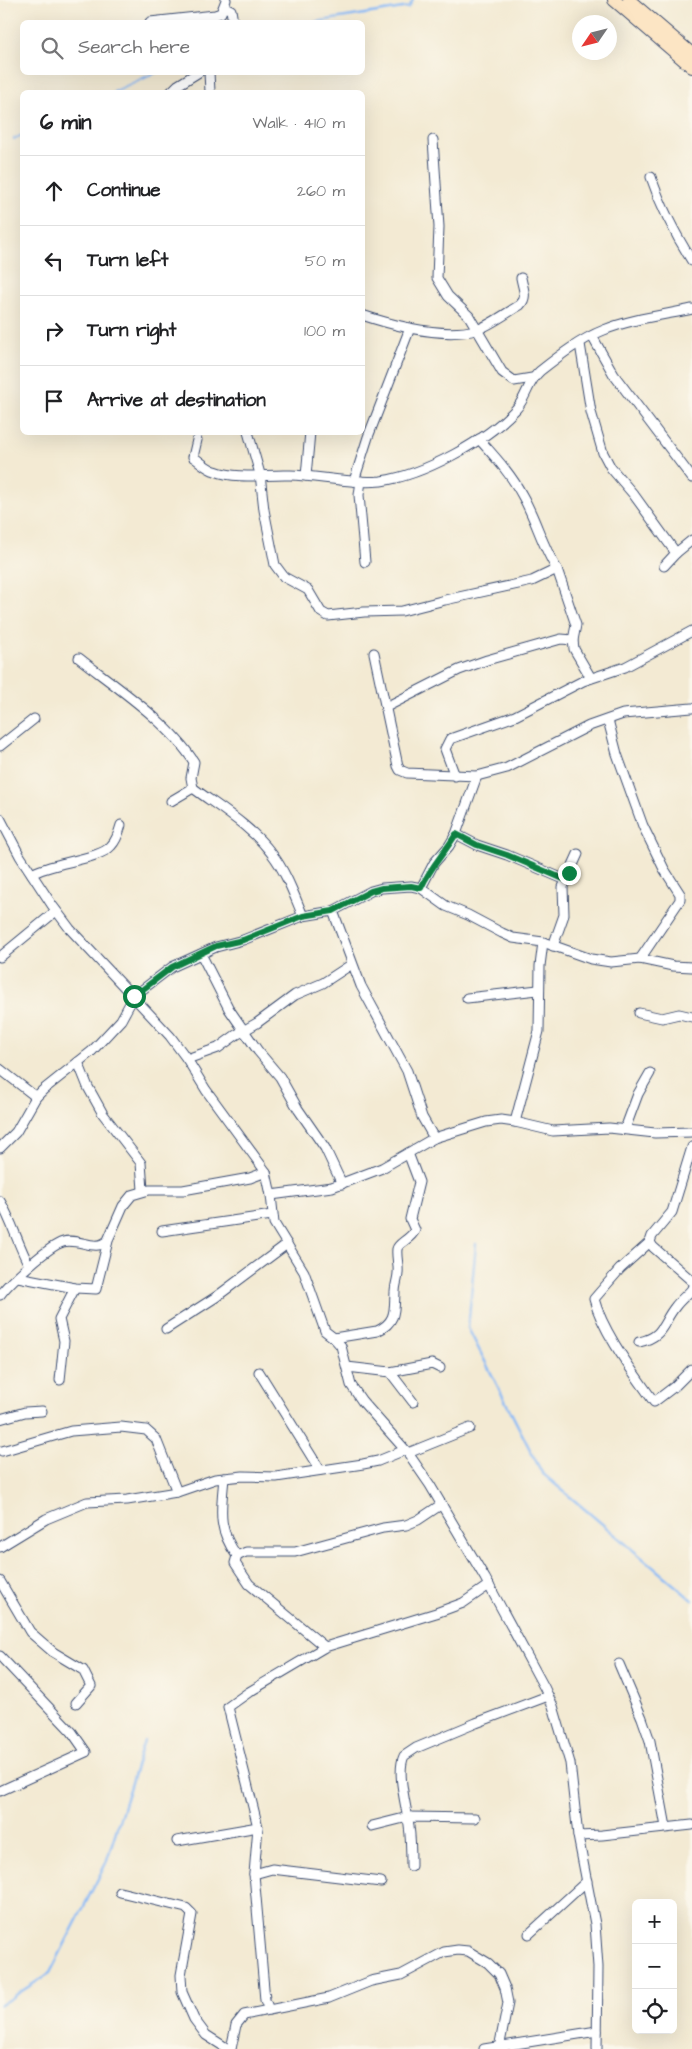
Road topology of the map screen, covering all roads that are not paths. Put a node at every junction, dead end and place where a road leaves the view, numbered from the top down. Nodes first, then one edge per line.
1 (614, 0) edge
2 (629, 0) edge
3 (225, 4) edge
4 (169, 20) edge
5 (232, 20) edge
6 (692, 54) edge
7 (692, 67) edge
8 (194, 75) edge
9 (209, 75) edge
10 (173, 90) edge
11 (210, 90) edge
12 (433, 140) dead end
13 (651, 177) dead end
14 (692, 261) edge
15 (521, 278) dead end
16 (692, 309) edge
17 (365, 317) edge
18 (410, 328) junction
19 (478, 329) junction
20 (592, 336) junction
21 (580, 344) junction
22 (532, 378) junction
23 (249, 435) edge
24 (310, 435) edge
25 (480, 439) junction
26 (198, 440) dead end
27 (260, 474) junction
28 (306, 476) junction
29 (692, 478) edge
30 (357, 481) junction
31 (692, 540) edge
32 (676, 553) junction
33 (365, 562) dead end
34 (664, 566) dead end
35 (557, 569) junction
36 (692, 632) edge
37 (573, 640) junction
38 (374, 653) dead end
39 (79, 658) dead end
40 (591, 678) junction
41 (386, 707) junction
42 (692, 708) edge
43 (34, 719) dead end
44 (608, 720) junction
45 (0, 746) edge
46 (455, 776) junction
47 (477, 776) junction
48 (193, 788) junction
49 (171, 802) dead end
50 (0, 818) edge
51 (122, 825) dead end
52 (3, 834) edge
53 (456, 834) junction
54 (578, 854) dead end
55 (32, 874) junction
56 (566, 880) junction
57 (421, 888) junction
58 (56, 911) junction
59 (333, 911) junction
60 (303, 916) junction
61 (543, 942) junction
62 (553, 946) junction
63 (201, 954) junction
64 (0, 957) edge
65 (640, 959) junction
66 (352, 964) junction
67 (692, 967) edge
68 (538, 990) junction
69 (134, 996) junction
70 (466, 998) dead end
71 (639, 1013) dead end
72 (692, 1017) edge
73 (244, 1030) junction
74 (187, 1059) junction
75 (78, 1062) junction
76 (0, 1069) edge
77 (650, 1073) dead end
78 (36, 1097) junction
79 (515, 1122) junction
80 (625, 1129) junction
81 (692, 1132) edge
82 (434, 1138) junction
83 (692, 1147) edge
84 (0, 1148) edge
85 (408, 1153) junction
86 (266, 1172) junction
87 (342, 1184) junction
88 (143, 1190) junction
89 (272, 1195) junction
90 (0, 1201) edge
91 (272, 1215) junction
92 (162, 1231) dead end
93 (108, 1240) junction
94 (650, 1242) junction
95 (287, 1244) junction
96 (29, 1265) junction
97 (18, 1277) junction
98 (692, 1281) edge
99 (75, 1288) junction
100 (692, 1289) edge
101 (0, 1295) edge
102 (166, 1328) dead end
103 (334, 1338) junction
104 (639, 1342) dead end
105 (347, 1367) junction
106 (440, 1368) dead end
107 (692, 1369) edge
108 (259, 1372) dead end
109 (390, 1372) junction
110 (60, 1380) dead end
111 (413, 1402) dead end
112 (42, 1411) dead end
113 (0, 1419) edge
114 (470, 1428) dead end
115 (2, 1450) dead end
116 (406, 1451) junction
117 (320, 1470) junction
118 (224, 1478) junction
119 (177, 1492) junction
120 (442, 1504) junction
121 (0, 1547) edge
122 (237, 1556) junction
123 (0, 1581) edge
124 (489, 1585) junction
125 (326, 1647) junction
126 (0, 1656) edge
127 (620, 1664) dead end
128 (548, 1696) junction
129 (76, 1703) dead end
130 (0, 1791) edge
131 (408, 1817) junction
132 (476, 1818) dead end
133 (692, 1825) edge
134 (372, 1826) dead end
135 (258, 1827) junction
136 (666, 1827) junction
137 (578, 1836) junction
138 (177, 1841) dead end
139 (411, 1866) dead end
140 (254, 1874) junction
141 (587, 1881) junction
142 (382, 1882) dead end
143 (120, 1892) dead end
144 (529, 1934) dead end
145 (269, 2010) junction
146 (597, 2031) junction
147 (499, 2048) junction
148 (230, 2049) edge
149 (484, 2049) edge
150 (597, 2049) edge

1 - 7 main road
2 - 6 main road
3 - 4 street
3 - 5 street
8 - 10 street
9 - 11 street
12 - 19 street
13 - 14 street
15 - 19 street
16 - 20 street
17 - 18 street
18 - 19 street
18 - 30 street
19 - 22 street
20 - 21 street
20 - 29 street
21 - 22 street
21 - 32 street
22 - 25 street
23 - 27 street
24 - 28 street
25 - 30 street
25 - 35 street
26 - 27 street
27 - 28 street
27 - 35 street
28 - 30 street
30 - 33 street
31 - 32 street
32 - 34 street
35 - 37 street
36 - 40 street
37 - 40 street
37 - 41 street
38 - 41 street
39 - 48 street
40 - 46 street
41 - 46 street
42 - 44 street
43 - 45 street
44 - 47 street
44 - 65 street
46 - 47 street
47 - 53 street
48 - 49 street
48 - 60 street
50 - 52 street
51 - 55 street
52 - 55 street
53 - 56 street
53 - 57 street
54 - 56 street
55 - 58 street
56 - 62 street
57 - 59 street
57 - 61 street
58 - 64 street
58 - 69 street
59 - 60 street
59 - 66 street
60 - 63 street
61 - 62 street
61 - 68 street
62 - 65 street
63 - 69 street
63 - 73 street
65 - 67 street
66 - 73 street
66 - 82 street
68 - 70 street
68 - 79 street
69 - 74 street
69 - 75 street
71 - 72 street
73 - 74 street
73 - 87 street
74 - 86 street
75 - 78 street
75 - 88 street
76 - 78 street
77 - 80 street
78 - 84 street
79 - 80 street
79 - 82 street
80 - 81 street
82 - 85 street
83 - 94 street
85 - 87 street
85 - 103 street
86 - 88 street
86 - 89 street
87 - 89 street
88 - 93 street
89 - 91 street
90 - 96 street
91 - 92 street
91 - 95 street
93 - 96 street
93 - 99 street
94 - 98 street
94 - 107 street
95 - 102 street
95 - 103 street
96 - 97 street
97 - 99 street
97 - 101 street
99 - 110 street
100 - 104 street
103 - 105 street
105 - 109 street
105 - 116 street
106 - 109 street
108 - 117 street
109 - 111 street
112 - 113 street
114 - 116 street
115 - 119 street
116 - 117 street
116 - 120 street
117 - 118 street
118 - 119 street
118 - 122 street
119 - 121 street
120 - 122 street
120 - 124 street
122 - 125 street
123 - 129 street
124 - 125 street
124 - 128 street
125 - 135 street
126 - 130 street
127 - 136 street
128 - 131 street
128 - 137 street
131 - 132 street
131 - 134 street
131 - 139 street
133 - 136 street
135 - 138 street
135 - 140 street
136 - 137 street
137 - 141 street
140 - 142 street
140 - 145 street
141 - 144 street
141 - 146 street
143 - 148 street
145 - 147 street
145 - 148 street
146 - 147 street
146 - 150 street
147 - 149 street

